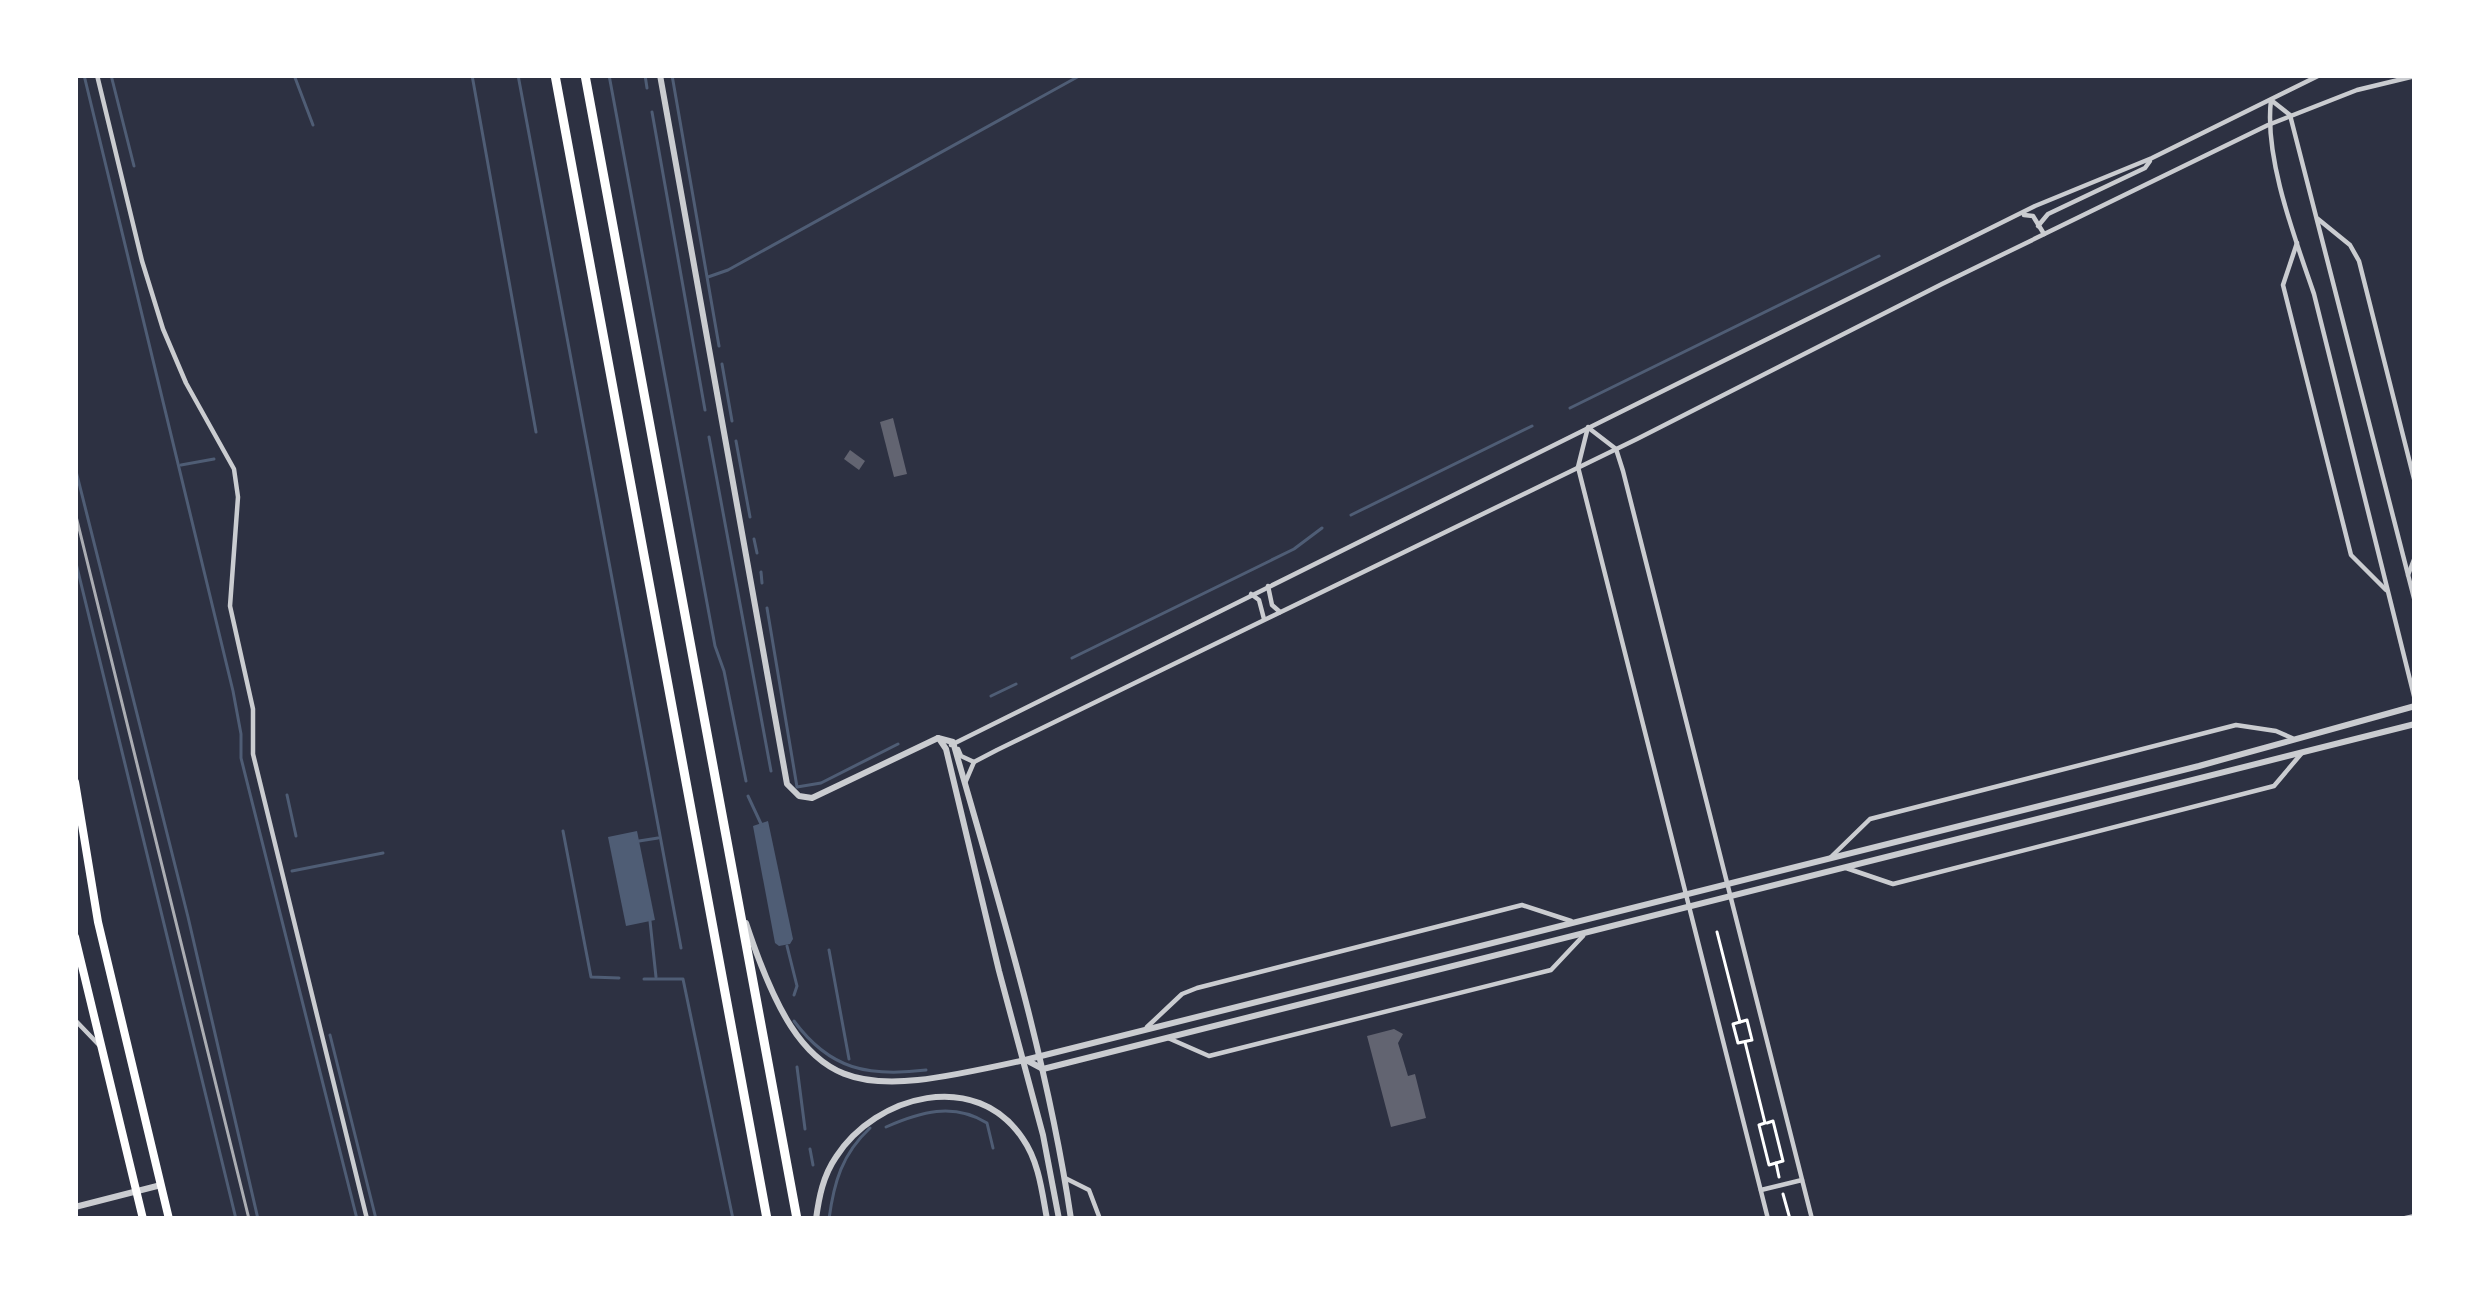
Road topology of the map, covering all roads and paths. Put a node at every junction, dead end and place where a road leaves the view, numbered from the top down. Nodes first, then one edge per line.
1 (98, 75) edge
2 (555, 75) edge
3 (586, 75) edge
4 (660, 75) edge
5 (2320, 75) edge
6 (2415, 76) edge
7 (2271, 100) junction
8 (2290, 115) junction
9 (2268, 125) junction
10 (2152, 158) junction
11 (2017, 215) junction
12 (2317, 218) junction
13 (2038, 226) junction
14 (2044, 235) junction
15 (2296, 243) junction
16 (1588, 428) junction
17 (1616, 449) junction
18 (1578, 467) junction
19 (2415, 483) edge
20 (2415, 557) edge
21 (2408, 575) junction
22 (1268, 586) junction
23 (2388, 591) junction
24 (1251, 595) junction
25 (2415, 602) edge
26 (1280, 612) junction
27 (1264, 619) junction
28 (2415, 703) edge
29 (2415, 724) edge
30 (2292, 738) junction
31 (962, 739) junction
32 (950, 746) junction
33 (2301, 754) junction
34 (974, 762) junction
35 (75, 782) edge
36 (965, 783) junction
37 (1831, 857) junction
38 (1846, 868) junction
39 (1727, 882) junction
40 (1685, 892) junction
41 (737, 897) junction
42 (1731, 897) junction
43 (1689, 908) junction
44 (1570, 921) junction
45 (1586, 932) junction
46 (1717, 932) dead end
47 (75, 937) edge
48 (75, 1020) edge
49 (1144, 1030) junction
50 (1162, 1036) junction
51 (102, 1048) junction
52 (1040, 1056) junction
53 (1025, 1060) junction
54 (1043, 1069) junction
55 (1766, 1123) junction
56 (1775, 1163) junction
57 (1779, 1177) dead end
58 (1065, 1178) junction
59 (1802, 1180) junction
60 (161, 1185) junction
61 (1761, 1190) junction
62 (136, 1192) junction
63 (1783, 1192) dead end
64 (75, 1207) edge
65 (2415, 1216) edge
66 (143, 1219) edge
67 (170, 1219) edge
68 (367, 1219) edge
69 (765, 1219) edge
70 (797, 1219) edge
71 (816, 1219) edge
72 (1047, 1219) edge
73 (1059, 1219) edge
74 (1071, 1219) edge
75 (1100, 1219) edge
76 (1768, 1219) edge
77 (1790, 1219) edge
78 (1812, 1219) edge
79 (2401, 1219) edge

1 - 68 street
2 - 69 highway
3 - 41 highway
4 - 32 street
5 - 7 street
6 - 8 street
7 - 8 street
7 - 9 street
7 - 10 street
8 - 9 street
8 - 12 street
9 - 14 street
9 - 15 street
10 - 11 street
10 - 13 street
11 - 13 street
11 - 16 street
12 - 19 street
12 - 21 street
13 - 14 street
14 - 17 street
15 - 23 street
15 - 23 street
16 - 17 street
16 - 18 street
16 - 22 street
17 - 18 street
17 - 39 street
18 - 26 street
18 - 40 street
20 - 21 street
21 - 25 street
22 - 24 street
22 - 26 street
23 - 28 street
24 - 27 street
24 - 31 street
26 - 27 street
27 - 34 street
28 - 30 street
29 - 33 street
30 - 37 street
30 - 37 street
31 - 32 street
31 - 34 street
32 - 36 street
32 - 53 street
33 - 38 street
33 - 38 street
34 - 36 street
35 - 60 main road
36 - 52 street
37 - 39 street
38 - 42 street
39 - 40 street
39 - 42 street
40 - 43 street
40 - 44 street
41 - 53 street
41 - 70 highway
42 - 43 street
42 - 59 street
43 - 45 street
43 - 61 street
44 - 49 street
44 - 49 street
45 - 50 street
45 - 50 street
46 - 55 path
47 - 51 main road
48 - 51 street
49 - 52 street
50 - 54 street
51 - 62 main road
52 - 53 street
52 - 54 street
53 - 54 street
53 - 73 street
54 - 58 street
55 - 56 path
55 - 56 path
56 - 57 path
58 - 74 street
58 - 75 street
59 - 61 street
59 - 78 street
60 - 62 street
60 - 67 main road
61 - 76 street
62 - 64 street
62 - 66 main road
63 - 77 path
65 - 79 street
71 - 72 street

